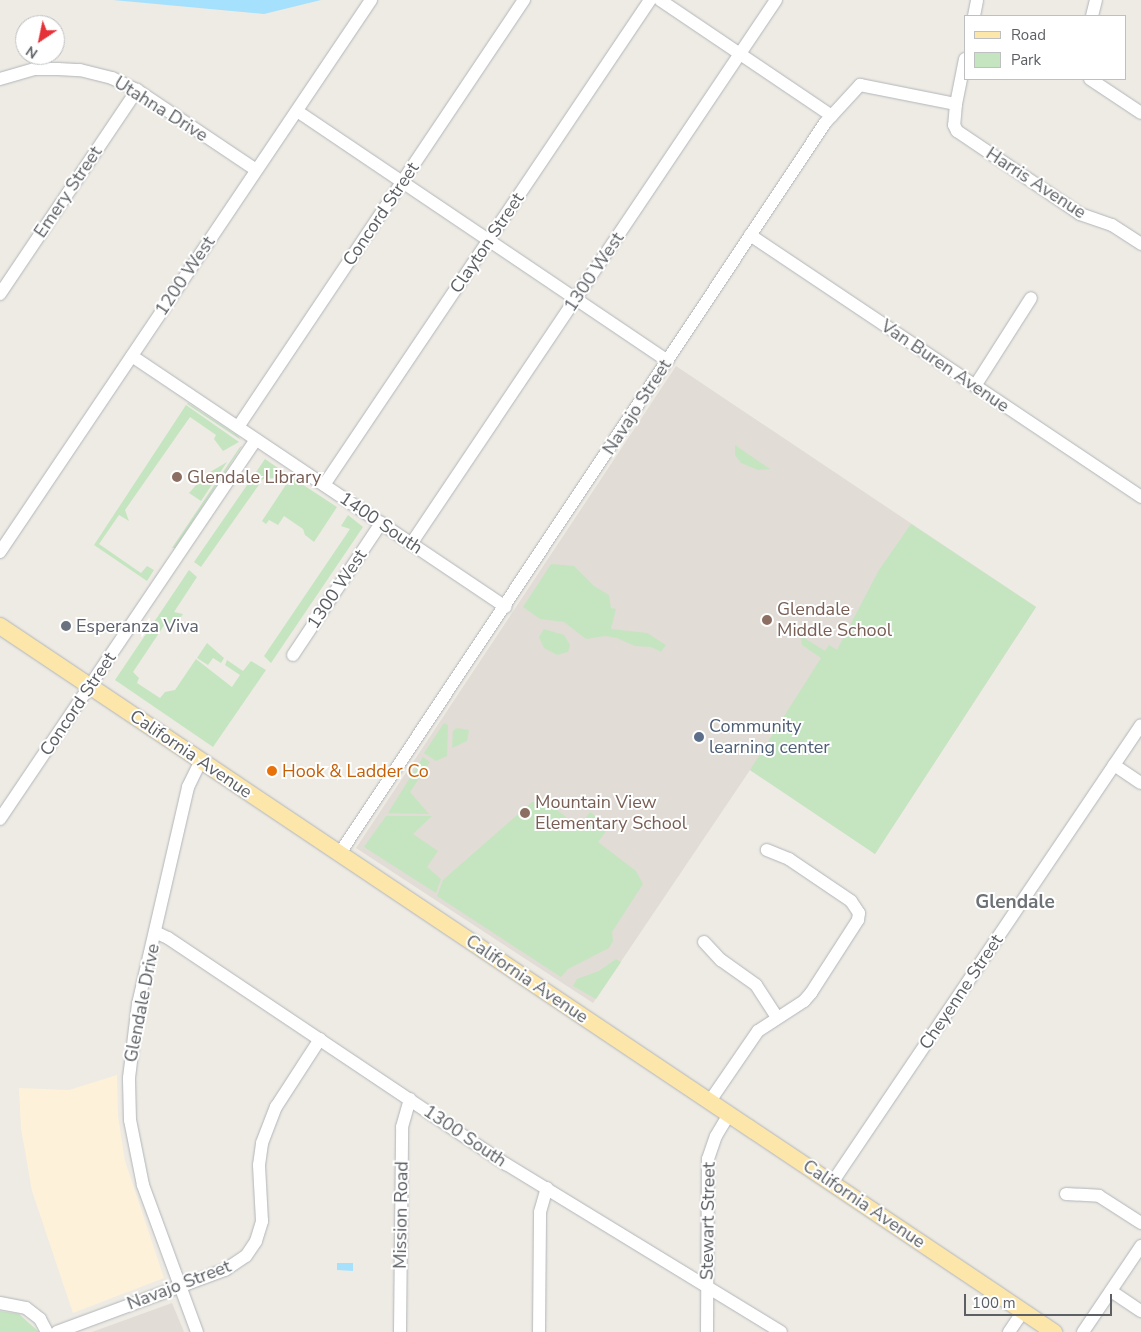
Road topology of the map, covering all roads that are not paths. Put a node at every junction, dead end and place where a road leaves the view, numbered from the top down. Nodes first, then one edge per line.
1 (371, 0) edge
2 (524, 0) edge
3 (650, 0) edge
4 (660, 0) edge
5 (776, 0) edge
6 (977, 0) edge
7 (1096, 0) edge
8 (974, 15) edge
9 (1092, 15) edge
10 (740, 54) junction
11 (964, 64) edge
12 (0, 79) edge
13 (1092, 80) edge
14 (137, 90) junction
15 (956, 104) junction
16 (296, 111) junction
17 (1141, 113) edge
18 (832, 116) junction
19 (256, 170) junction
20 (402, 182) junction
21 (750, 235) junction
22 (489, 240) junction
23 (1141, 244) edge
24 (0, 294) edge
25 (1031, 298) dead end
26 (576, 299) junction
27 (132, 356) junction
28 (668, 361) junction
29 (975, 386) junction
30 (238, 428) junction
31 (256, 440) junction
32 (324, 485) junction
33 (1141, 497) edge
34 (381, 523) junction
35 (412, 544) junction
36 (0, 552) edge
37 (505, 606) junction
38 (0, 626) edge
39 (293, 655) dead end
40 (89, 686) junction
41 (1141, 725) edge
42 (201, 760) junction
43 (1114, 765) junction
44 (1141, 783) edge
45 (0, 819) edge
46 (767, 850) dead end
47 (340, 853) junction
48 (155, 932) junction
49 (704, 942) dead end
50 (777, 1017) junction
51 (320, 1039) junction
52 (410, 1099) junction
53 (710, 1101) junction
54 (729, 1114) junction
55 (832, 1183) junction
56 (547, 1188) junction
57 (1066, 1194) dead end
58 (1141, 1223) edge
59 (1141, 1246) edge
60 (180, 1286) junction
61 (707, 1286) junction
62 (1111, 1291) junction
63 (0, 1303) edge
64 (1023, 1311) junction
65 (1141, 1311) edge
66 (47, 1332) edge
67 (57, 1332) edge
68 (197, 1332) edge
69 (400, 1332) edge
70 (539, 1332) edge
71 (707, 1332) edge
72 (781, 1332) edge
73 (1009, 1332) edge
74 (1054, 1332) edge
75 (1082, 1332) edge

1 - 16 street, 1200 West
2 - 20 street, Concord Street
3 - 22 street, Clayton Street
4 - 10 street
5 - 10 street, 1300 West
6 - 8 street
7 - 9 street
10 - 18 street
10 - 26 street, 1300 West
11 - 15 street
12 - 14 street, Utahna Drive
13 - 17 street
14 - 19 street, Utahna Drive
14 - 24 street, Emery Street
15 - 18 street, Navajo Street
15 - 23 street, Harris Avenue
16 - 19 street, 1200 West
16 - 20 street
18 - 21 street, Navajo Street
19 - 27 street, 1200 West
20 - 22 street
20 - 30 street, Concord Street
21 - 28 street, Navajo Street
21 - 29 street, Van Buren Avenue
22 - 26 street
22 - 32 street, Clayton Street
25 - 29 street
26 - 28 street
26 - 35 street, 1300 West
27 - 30 street, 1400 South
27 - 36 street, 1200 West
28 - 37 street, Navajo Street
29 - 33 street, Van Buren Avenue
30 - 31 street, 1400 South
31 - 32 street, 1400 South
31 - 40 street, Concord Street
32 - 34 street, 1400 South
34 - 35 street, 1400 South
34 - 39 street, 1300 West
35 - 37 street, 1400 South
37 - 47 street, Navajo Street
38 - 40 main road, California Avenue
40 - 42 main road, California Avenue
40 - 45 street, Concord Street
41 - 43 street, Cheyenne Street
42 - 47 main road, California Avenue
42 - 48 street, Glendale Drive
43 - 44 street
43 - 55 street, Cheyenne Street
46 - 50 street
47 - 53 main road, California Avenue
48 - 51 street, 1300 South
48 - 60 street, Glendale Drive
49 - 50 street
50 - 53 street
51 - 52 street, 1300 South
51 - 60 street, Navajo Street
52 - 56 street, 1300 South
52 - 69 street, Mission Road
53 - 54 main road, California Avenue
54 - 55 main road, California Avenue
54 - 61 street, Stewart Street
55 - 64 main road, California Avenue
56 - 61 street, 1300 South
56 - 70 street
57 - 58 street
59 - 62 street
60 - 67 street, Navajo Street
60 - 68 street, Glendale Drive
61 - 71 street, Stewart Street
61 - 72 street, 1300 South
62 - 65 street
62 - 75 street
63 - 66 street
64 - 73 street
64 - 74 main road, California Avenue

